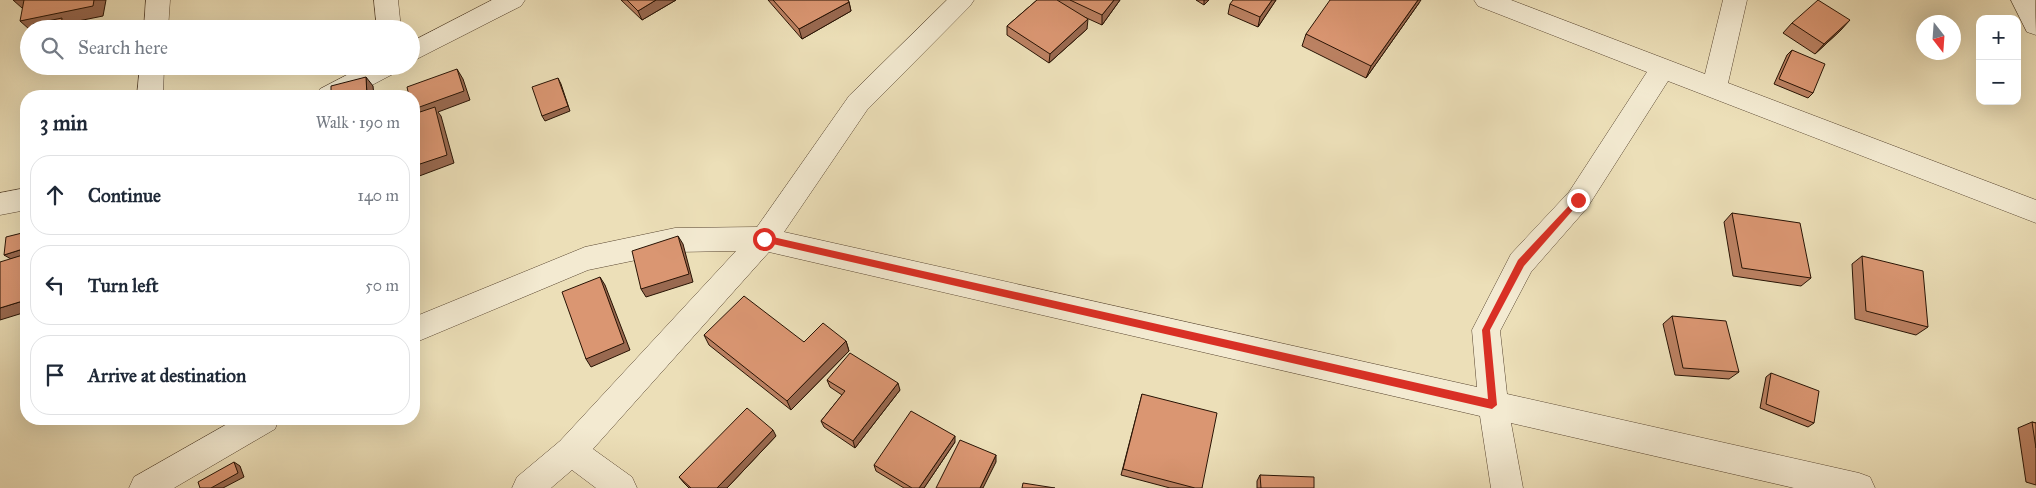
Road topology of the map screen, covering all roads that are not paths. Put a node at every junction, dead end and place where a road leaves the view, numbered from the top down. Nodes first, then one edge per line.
1 (158, 0) edge
2 (386, 0) edge
3 (513, 0) edge
4 (962, 0) edge
5 (1486, 0) edge
6 (1735, 0) edge
7 (2023, 0) edge
8 (157, 20) edge
9 (388, 20) edge
10 (2036, 26) edge
11 (420, 48) edge
12 (1663, 68) junction
13 (151, 75) edge
14 (368, 75) edge
15 (1714, 88) junction
16 (150, 90) edge
17 (340, 90) edge
18 (20, 200) edge
19 (0, 204) edge
20 (2036, 212) edge
21 (764, 239) junction
22 (420, 328) edge
23 (1492, 405) junction
24 (254, 425) edge
25 (571, 452) junction
26 (145, 488) edge
27 (528, 488) edge
28 (621, 488) edge
29 (1507, 488) edge
30 (1860, 488) edge

1 - 8 street
2 - 9 street
3 - 11 street
4 - 21 street
5 - 12 street
6 - 15 street
7 - 10 street
12 - 15 street
12 - 23 street
13 - 16 street
14 - 17 street
15 - 20 street
18 - 19 street
21 - 22 street
21 - 23 street
21 - 25 street
23 - 29 street
23 - 30 street
24 - 26 street
25 - 27 street
25 - 28 street

